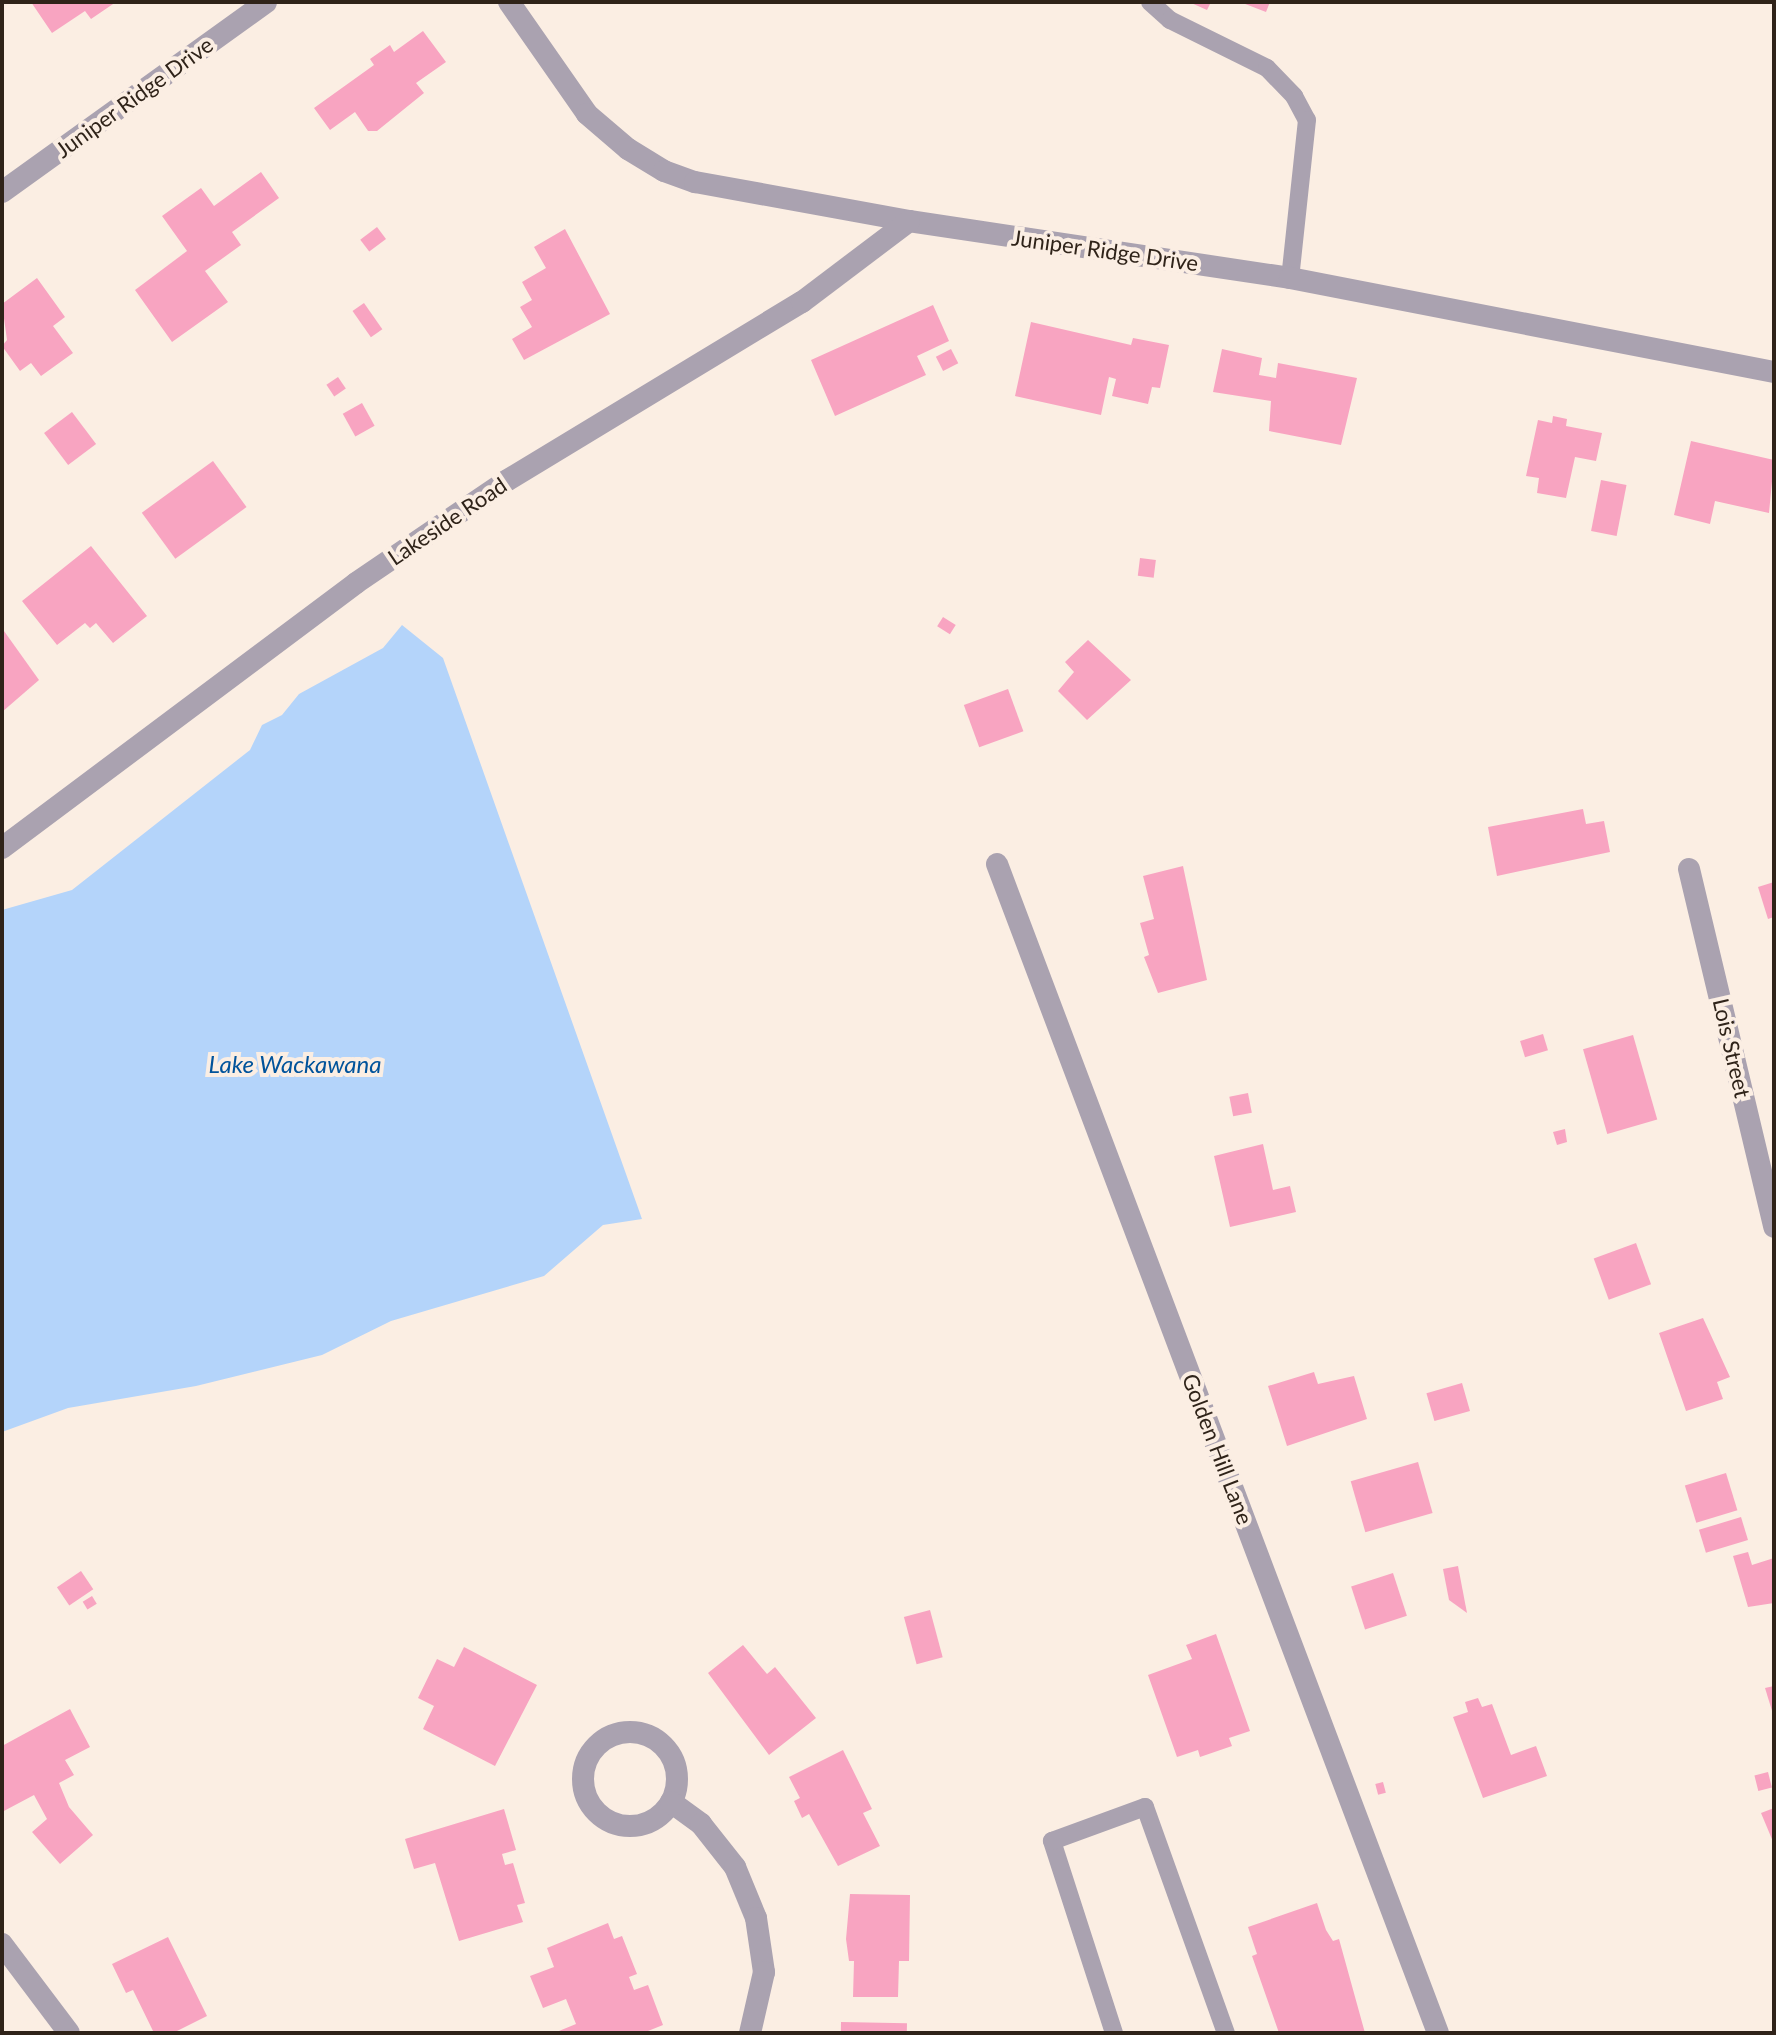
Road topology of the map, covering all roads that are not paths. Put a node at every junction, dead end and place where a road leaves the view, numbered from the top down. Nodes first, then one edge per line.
1 (266, 2) edge
2 (509, 2) edge
3 (1150, 2) edge
4 (2, 192) edge
5 (909, 221) junction
6 (1290, 278) junction
7 (1774, 372) edge
8 (2, 848) edge
9 (997, 864) dead end
10 (1689, 869) dead end
11 (1774, 1227) edge
12 (671, 1802) junction
13 (2, 1944) edge
14 (69, 2033) edge
15 (750, 2033) edge
16 (1114, 2033) edge
17 (1226, 2033) edge
18 (1438, 2033) edge

1 - 4 street, Juniper Ridge Drive
2 - 5 street, Juniper Ridge Drive
3 - 6 lane
5 - 6 street, Juniper Ridge Drive
5 - 8 street, Lakeside Road
6 - 7 street, Juniper Ridge Drive
9 - 18 street, Golden Hill Lane
10 - 11 street, Lois Street
12 - 12 street
12 - 15 street
13 - 14 street
16 - 17 lane

